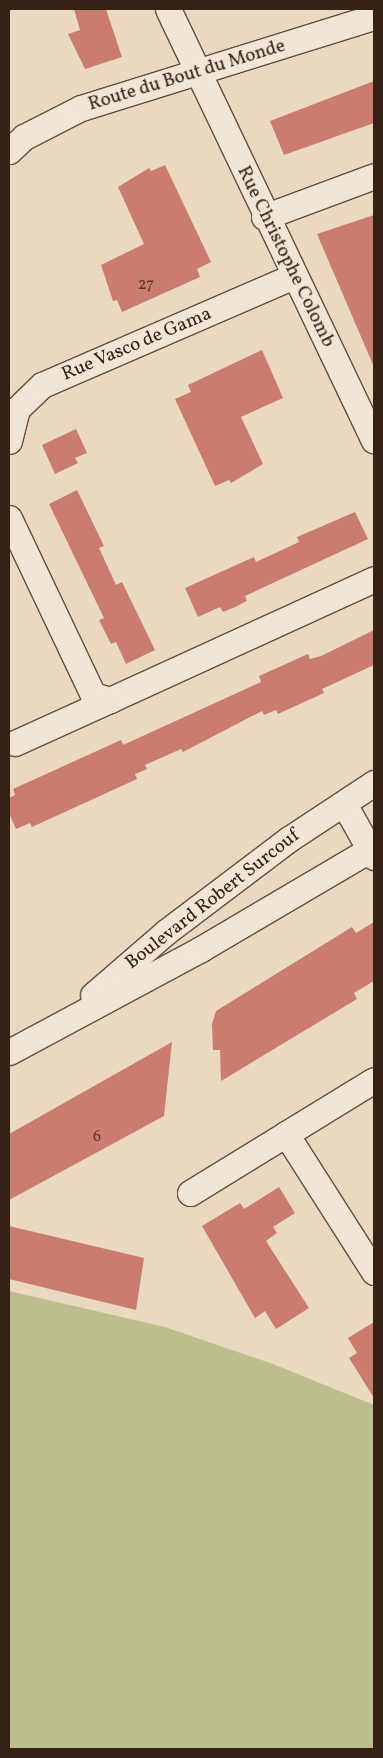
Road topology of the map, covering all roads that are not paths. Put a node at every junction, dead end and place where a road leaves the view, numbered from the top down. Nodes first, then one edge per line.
1 (168, 9) edge
2 (374, 17) edge
3 (197, 74) junction
4 (9, 152) edge
5 (374, 176) edge
6 (264, 217) junction
7 (294, 276) junction
8 (374, 440) edge
9 (9, 441) edge
10 (9, 518) edge
11 (374, 579) edge
12 (110, 700) junction
13 (16, 743) dead end
14 (374, 783) edge
15 (344, 804) junction
16 (373, 851) edge
17 (59, 1025) junction
18 (9, 1052) edge
19 (374, 1080) edge
20 (286, 1134) junction
21 (190, 1193) dead end
22 (374, 1272) edge

1 - 3 street, Rue Christophe Colomb
2 - 3 street, Route du Bout du Monde
3 - 4 street, Route du Bout du Monde
3 - 6 street, Rue Christophe Colomb
5 - 6 street
6 - 7 street, Rue Christophe Colomb
7 - 8 street, Rue Christophe Colomb
7 - 9 street, Rue Vasco de Gama
10 - 12 street
11 - 12 street
12 - 13 street
14 - 15 street, Boulevard Robert Surcouf
15 - 16 street
15 - 17 street, Boulevard Robert Surcouf
16 - 17 street, Boulevard Robert Surcouf
17 - 18 street, Boulevard Robert Surcouf
19 - 20 street
20 - 21 street
20 - 22 street

